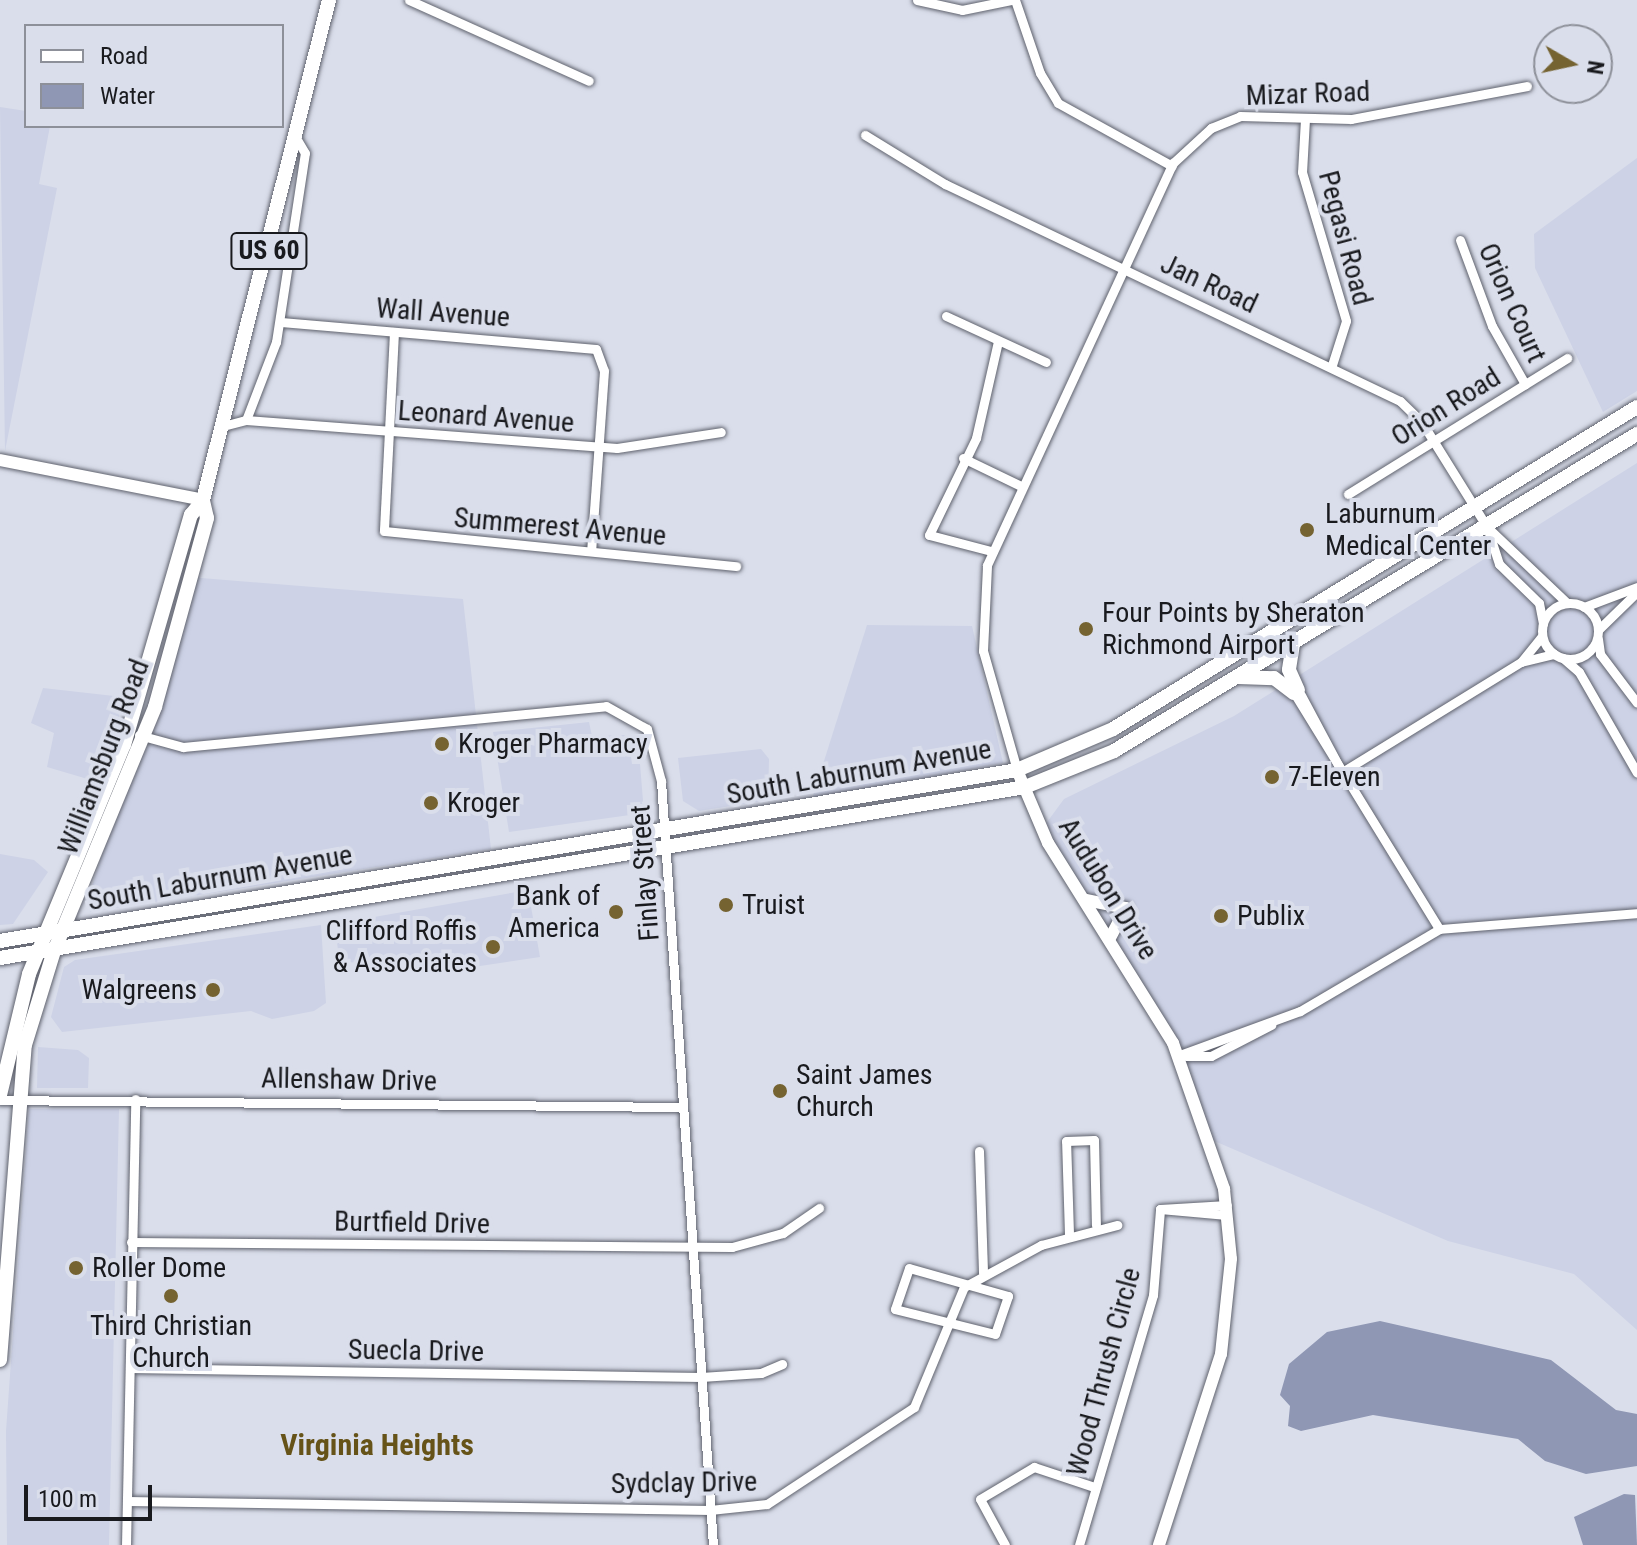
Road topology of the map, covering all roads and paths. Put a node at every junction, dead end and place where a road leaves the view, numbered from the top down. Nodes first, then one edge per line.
1 (329, 0) edge
2 (409, 0) edge
3 (917, 0) edge
4 (1013, 0) edge
5 (589, 81) dead end
6 (1527, 86) dead end
7 (1305, 119) junction
8 (865, 135) dead end
9 (296, 138) junction
10 (1172, 166) junction
11 (1460, 240) dead end
12 (1124, 269) junction
13 (946, 316) dead end
14 (281, 322) junction
15 (394, 332) junction
16 (998, 341) junction
17 (1567, 358) dead end
18 (1046, 362) dead end
19 (1332, 365) junction
20 (1525, 384) junction
21 (1637, 407) edge
22 (246, 420) junction
23 (223, 426) junction
24 (386, 432) junction
25 (721, 432) dead end
26 (1637, 434) edge
27 (1433, 441) junction
28 (598, 447) junction
29 (963, 458) junction
30 (0, 460) edge
31 (1021, 486) junction
32 (1348, 494) dead end
33 (203, 500) junction
34 (1474, 506) junction
35 (1487, 527) junction
36 (591, 551) junction
37 (991, 551) junction
38 (736, 566) dead end
39 (1637, 590) edge
40 (1567, 603) junction
41 (1584, 607) junction
42 (1543, 624) junction
43 (1598, 634) junction
44 (1542, 636) junction
45 (1293, 644) junction
46 (1558, 656) junction
47 (1521, 662) junction
48 (1238, 677) junction
49 (1296, 692) junction
50 (1637, 703) edge
51 (129, 730) junction
52 (144, 737) junction
53 (1017, 770) junction
54 (1342, 772) junction
55 (1637, 773) edge
56 (1025, 787) junction
57 (664, 832) junction
58 (666, 852) junction
59 (1085, 900) junction
60 (1637, 913) edge
61 (1439, 929) junction
62 (63, 931) junction
63 (44, 935) junction
64 (1110, 938) junction
65 (0, 941) edge
66 (54, 951) junction
67 (36, 954) junction
68 (0, 958) edge
69 (1177, 1056) junction
70 (0, 1097) edge
71 (16, 1098) junction
72 (135, 1099) junction
73 (682, 1107) junction
74 (979, 1151) dead end
75 (819, 1208) dead end
76 (1227, 1210) junction
77 (1096, 1225) junction
78 (1117, 1225) dead end
79 (1069, 1234) junction
80 (131, 1242) junction
81 (692, 1248) junction
82 (983, 1273) junction
83 (2, 1287) edge
84 (964, 1287) junction
85 (943, 1326) junction
86 (0, 1360) edge
87 (782, 1364) dead end
88 (130, 1368) junction
89 (701, 1377) junction
90 (1094, 1487) junction
91 (127, 1501) junction
92 (710, 1510) junction
93 (126, 1545) edge
94 (713, 1545) edge
95 (1005, 1545) edge
96 (1079, 1545) edge
97 (1159, 1545) edge

1 - 9 main road, Williamsburg Road / US 60
2 - 5 street
3 - 4 street
4 - 10 street
6 - 7 street, Mizar Road
7 - 10 street, Mizar Road
7 - 19 street, Pegasi Road
8 - 12 street, Jan Road
9 - 14 street
9 - 23 main road, Williamsburg Road / US 60
10 - 12 street, Mizar Road
11 - 20 street, Orion Court
12 - 19 street, Jan Road
12 - 31 street, Audubon Drive
13 - 16 street
14 - 15 street, Wall Avenue
14 - 22 street
15 - 24 street
15 - 28 street, Wall Avenue
16 - 18 street
16 - 29 street
17 - 20 street, Orion Road
19 - 27 street, Jan Road
20 - 27 street, Orion Road
21 - 34 main road, South Laburnum Avenue
22 - 23 street, Leonard Avenue
22 - 24 street, Leonard Avenue
23 - 33 main road, Williamsburg Road / US 60
24 - 28 street, Leonard Avenue
24 - 36 street, Summerest Avenue
25 - 28 street, Leonard Avenue
26 - 35 main road, South Laburnum Avenue
27 - 32 street, Orion Road
27 - 34 street, Jan Road
28 - 36 street
29 - 31 street
29 - 37 street
30 - 33 street
31 - 37 street, Audubon Drive
33 - 51 main road, Williamsburg Road / US 60
33 - 52 main road, Williamsburg Road / US 60
34 - 35 street, Jan Road
34 - 53 main road, South Laburnum Avenue
35 - 40 street
35 - 42 street
35 - 45 main road, South Laburnum Avenue
36 - 38 street, Summerest Avenue
37 - 53 street, Audubon Drive
39 - 41 street
39 - 43 street
40 - 41 street
40 - 42 street
41 - 43 street
42 - 44 street
43 - 46 street
43 - 50 street
44 - 46 street
44 - 47 street
45 - 48 main road, South Laburnum Avenue
45 - 49 main road
46 - 47 street
46 - 55 street
47 - 54 street
48 - 49 main road
48 - 56 main road, South Laburnum Avenue
49 - 54 street
51 - 52 street, Finlay Street
51 - 63 main road, Williamsburg Road / US 60
52 - 57 street, Finlay Street
52 - 62 main road, Williamsburg Road / US 60
53 - 56 street, Audubon Drive
53 - 57 main road, South Laburnum Avenue
54 - 61 street
56 - 58 main road, South Laburnum Avenue
56 - 59 street, Audubon Drive
57 - 58 street, Finlay Street
57 - 62 main road, South Laburnum Avenue
58 - 66 main road, South Laburnum Avenue
58 - 73 street, Finlay Street
59 - 64 street, Audubon Drive
59 - 64 street
60 - 61 street
61 - 69 street
62 - 63 main road, South Laburnum Avenue
62 - 66 main road, Williamsburg Road / US 60
63 - 65 main road, South Laburnum Avenue
63 - 67 main road, Williamsburg Road / US 60
64 - 69 street, Audubon Drive
66 - 67 main road, South Laburnum Avenue
66 - 71 main road, Williamsburg Road / US 60
67 - 68 main road, South Laburnum Avenue
67 - 70 main road, Williamsburg Road / US 60
69 - 76 street, Audubon Drive
70 - 71 street, Allenshaw Drive
71 - 72 street, Allenshaw Drive
71 - 83 main road, Williamsburg Road / US 60
72 - 73 street, Allenshaw Drive
72 - 80 street
73 - 81 street, Finlay Street
74 - 82 street
75 - 81 street, Burtfield Drive
76 - 90 street, Wood Thrush Circle
76 - 97 street, Audubon Drive
77 - 78 street, Sydclay Drive
77 - 79 street, Sydclay Drive
77 - 79 street
79 - 82 street, Sydclay Drive
80 - 81 street, Burtfield Drive
80 - 88 street
81 - 89 street, Finlay Street
82 - 84 street, Sydclay Drive
83 - 86 main road, Williamsburg Road / US 60
84 - 85 street, Sydclay Drive
84 - 85 street
84 - 85 street
85 - 92 street, Sydclay Drive
87 - 89 street, Suecla Drive
88 - 89 street, Suecla Drive
88 - 91 street
89 - 92 street, Finlay Street
90 - 95 street
90 - 96 street, Wood Thrush Circle
91 - 92 street, Sydclay Drive
91 - 93 street
92 - 94 street, Finlay Street

